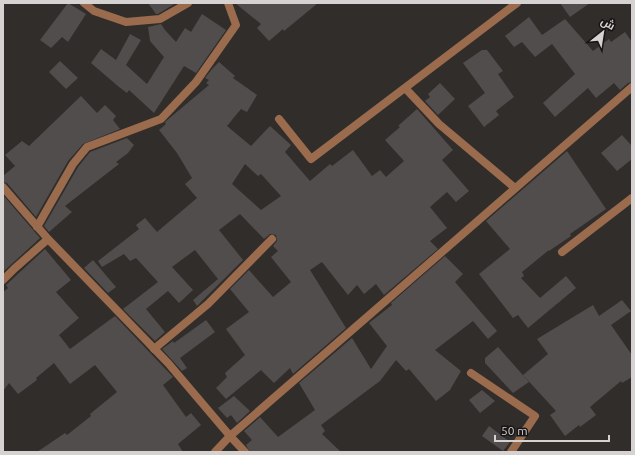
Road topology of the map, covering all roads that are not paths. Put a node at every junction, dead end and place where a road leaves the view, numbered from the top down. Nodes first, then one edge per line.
1 (84, 3) edge
2 (188, 3) edge
3 (228, 3) edge
4 (517, 3) edge
5 (632, 87) edge
6 (405, 88) junction
7 (279, 118) dead end
8 (3, 188) edge
9 (515, 188) junction
10 (632, 198) edge
11 (38, 226) junction
12 (48, 239) junction
13 (272, 239) dead end
14 (562, 252) dead end
15 (3, 280) edge
16 (154, 349) junction
17 (470, 373) dead end
18 (230, 436) junction
19 (215, 452) edge
20 (245, 452) edge
21 (511, 452) edge

1 - 2 street
3 - 11 street
4 - 6 street
5 - 9 street
6 - 7 street
6 - 9 street
8 - 11 street
9 - 18 street
10 - 14 street
11 - 12 street
12 - 15 street
12 - 16 street
13 - 16 street
16 - 18 street
17 - 21 street
18 - 19 street
18 - 20 street

